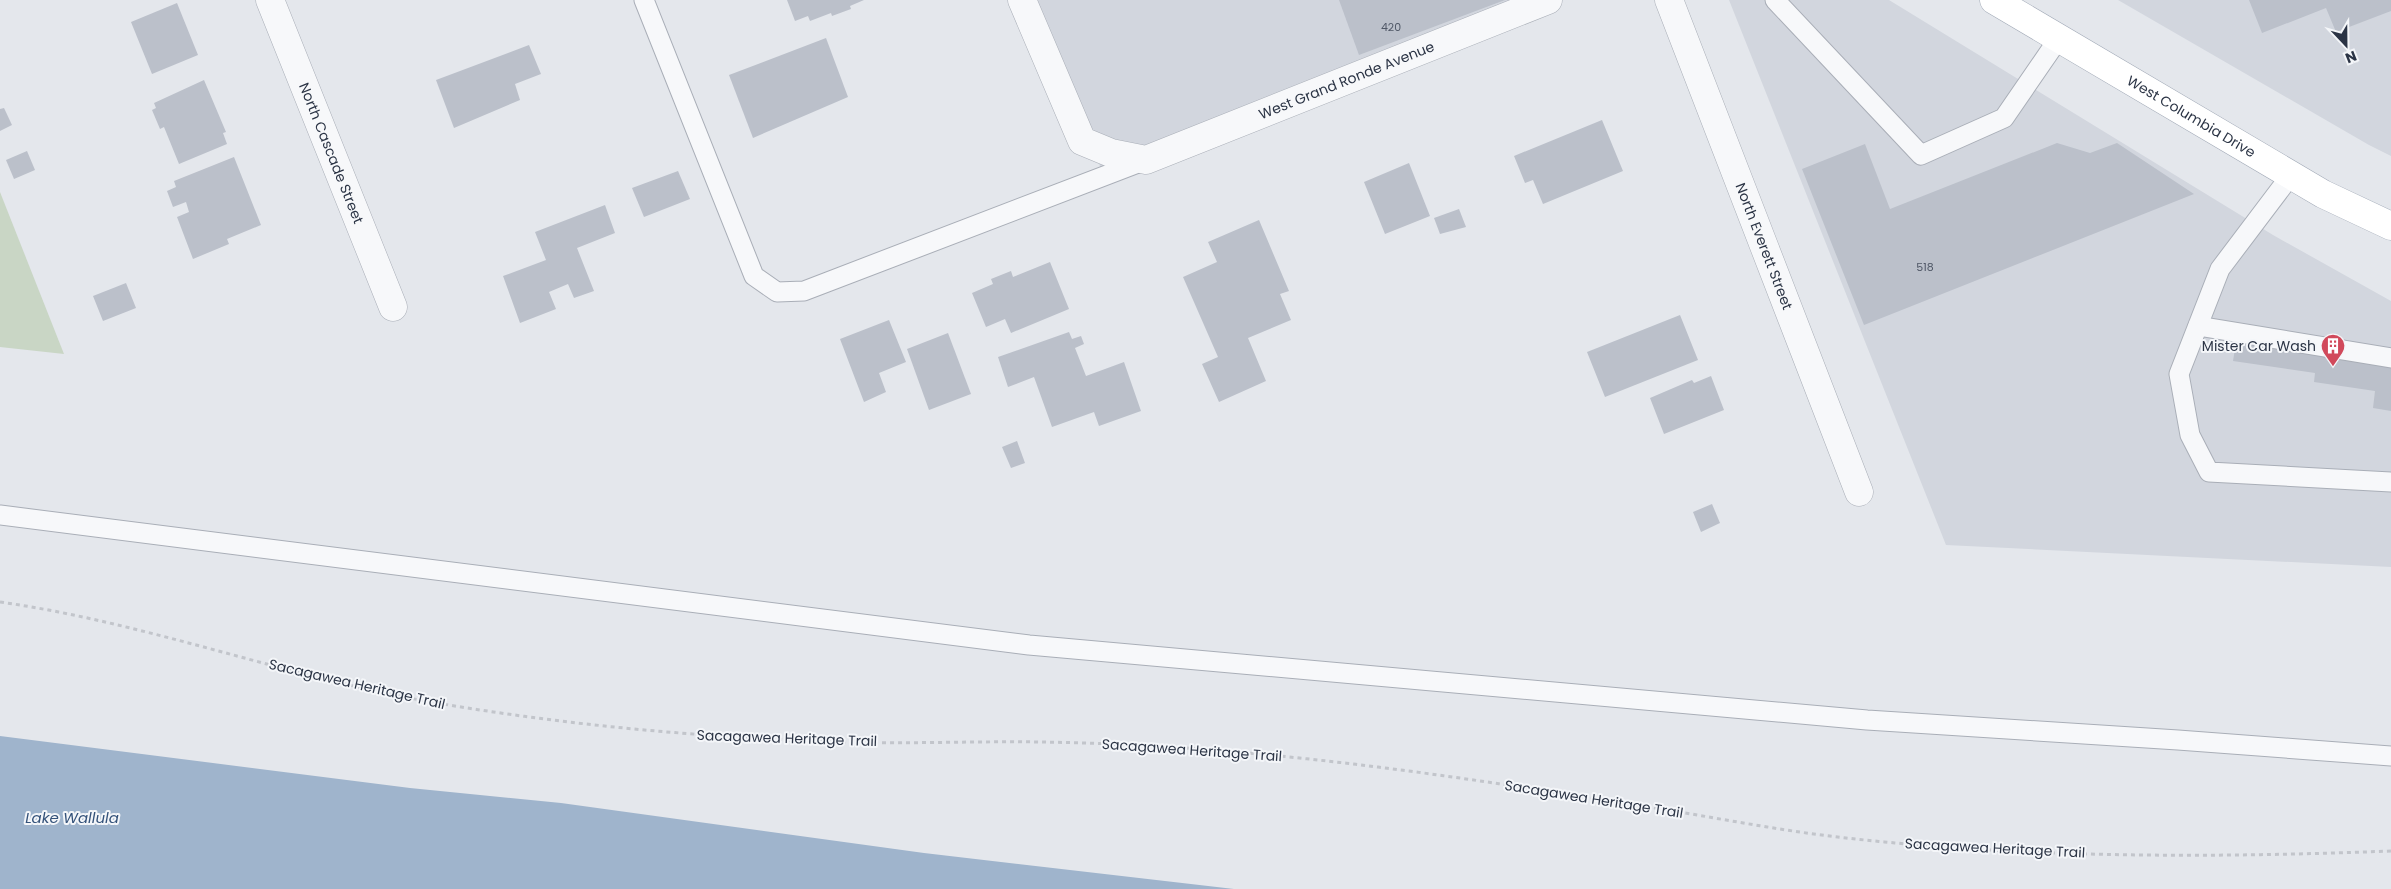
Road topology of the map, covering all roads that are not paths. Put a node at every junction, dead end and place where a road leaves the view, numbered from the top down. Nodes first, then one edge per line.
1 (270, 0) edge
2 (644, 0) edge
3 (1022, 0) edge
4 (1548, 0) edge
5 (1669, 0) edge
6 (1775, 0) edge
7 (1994, 0) edge
8 (2059, 38) junction
9 (1146, 160) junction
10 (2291, 175) junction
11 (2391, 226) edge
12 (393, 307) dead end
13 (2198, 326) junction
14 (2391, 358) edge
15 (2391, 482) edge
16 (1859, 492) dead end
17 (0, 515) edge
18 (2391, 756) edge

1 - 12 street, North Cascade Street
2 - 9 lane
3 - 9 street
4 - 9 street, West Grand Ronde Avenue
5 - 16 street, North Everett Street
6 - 8 lane
7 - 8 main road, West Columbia Drive
8 - 10 main road, West Columbia Drive
10 - 11 main road, West Columbia Drive
10 - 13 lane
13 - 14 lane
13 - 15 lane
17 - 18 lane

